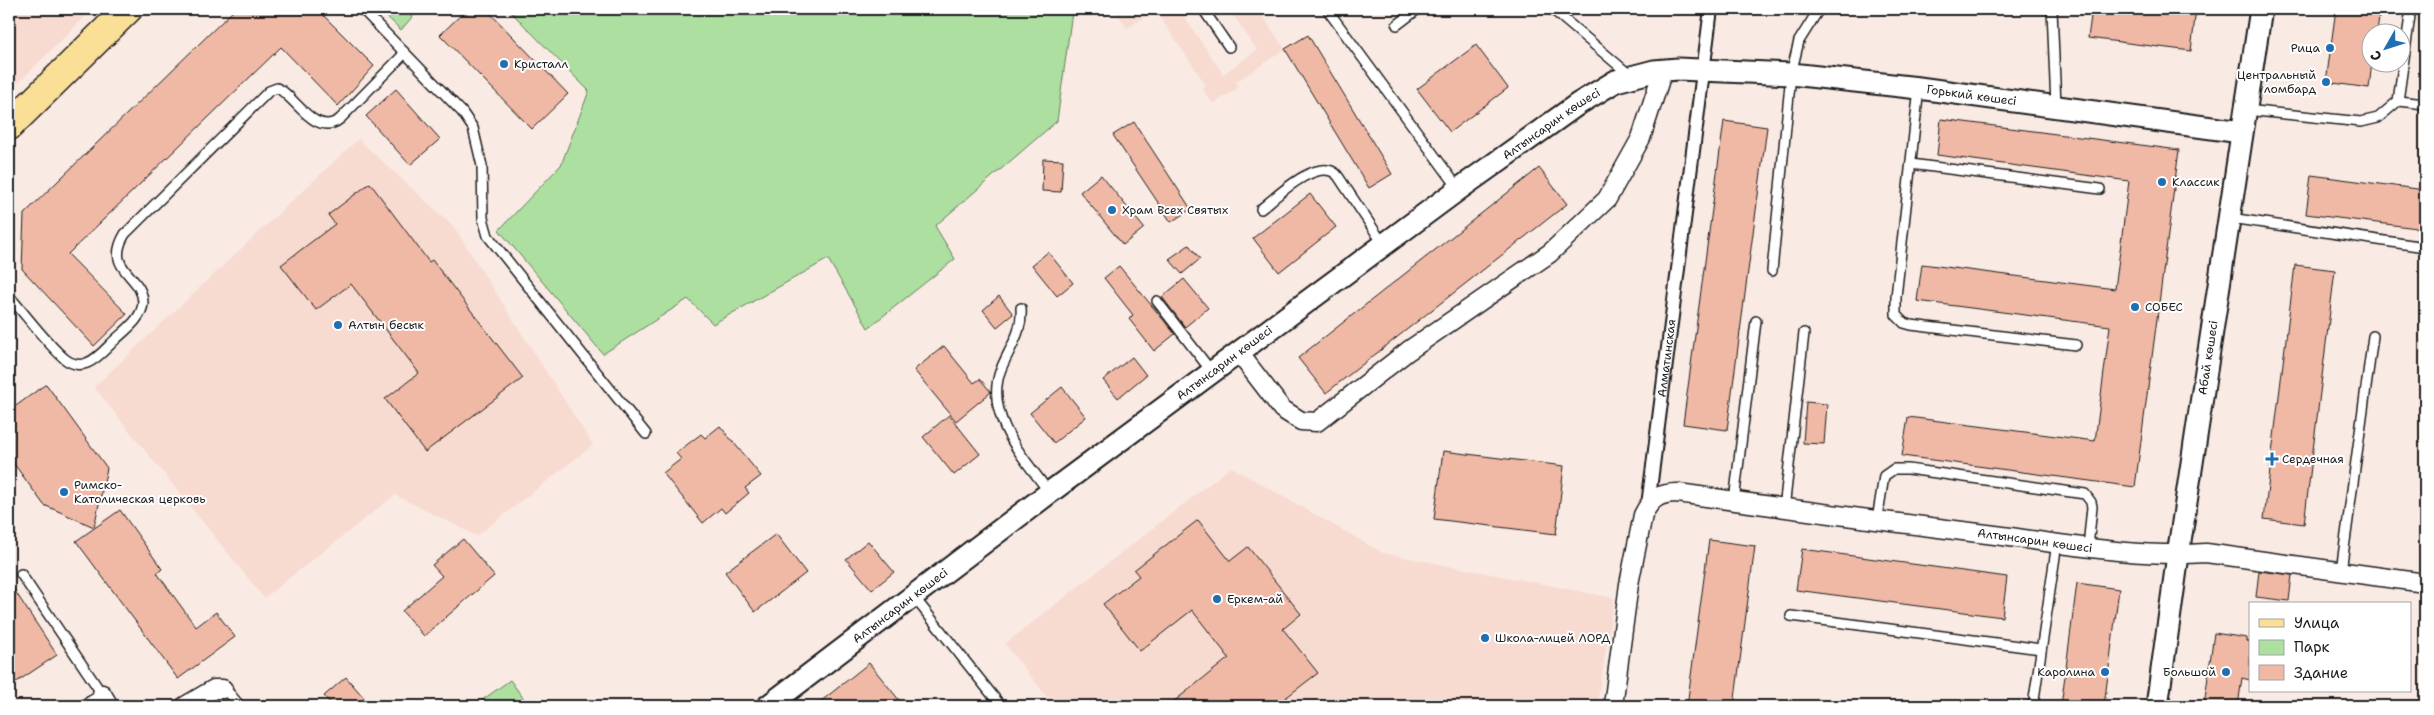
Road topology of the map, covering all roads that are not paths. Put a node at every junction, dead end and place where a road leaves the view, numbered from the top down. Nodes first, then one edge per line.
1 (128, 9) edge
2 (362, 9) edge
3 (1203, 9) edge
4 (1418, 9) edge
5 (1552, 9) edge
6 (1711, 9) edge
7 (1819, 9) edge
8 (2052, 9) edge
9 (2261, 9) edge
10 (2411, 9) edge
11 (1329, 12) dead end
12 (1397, 25) dead end
13 (1229, 47) dead end
14 (405, 53) junction
15 (1662, 70) junction
16 (1702, 70) junction
17 (1791, 74) junction
18 (1632, 76) junction
19 (1919, 88) junction
20 (2398, 100) junction
21 (2425, 104) edge
22 (2056, 106) junction
23 (2246, 110) junction
24 (9, 126) edge
25 (2241, 132) junction
26 (1911, 164) junction
27 (1459, 189) junction
28 (2100, 189) dead end
29 (1261, 209) dead end
30 (2230, 218) junction
31 (1385, 245) junction
32 (2425, 247) edge
33 (1772, 272) dead end
34 (9, 296) edge
35 (1157, 302) dead end
36 (1021, 308) dead end
37 (1756, 320) dead end
38 (1804, 333) dead end
39 (2373, 336) dead end
40 (2076, 345) dead end
41 (1239, 352) junction
42 (1212, 373) junction
43 (646, 434) dead end
44 (1049, 492) junction
45 (1734, 501) junction
46 (1648, 505) junction
47 (1784, 509) junction
48 (1877, 520) junction
49 (2057, 543) junction
50 (2088, 547) junction
51 (2178, 555) junction
52 (2341, 572) junction
53 (21, 574) dead end
54 (2425, 583) edge
55 (914, 597) junction
56 (1791, 616) dead end
57 (2041, 649) junction
58 (223, 689) joint
59 (106, 700) edge
60 (82, 706) edge
61 (185, 706) edge
62 (240, 706) edge
63 (768, 706) edge
64 (1001, 706) edge
65 (1613, 706) edge
66 (2034, 706) edge
67 (2157, 706) edge

1 - 24 main road
2 - 14 lane
3 - 13 lane
4 - 12 lane
5 - 18 lane
6 - 16 street, Алматинская
7 - 17 lane
8 - 22 lane
9 - 23 street, Абай көшесі
10 - 20 lane
11 - 27 lane
14 - 34 lane
14 - 43 lane
15 - 16 street, Алтынсарин көшесі
15 - 18 street, Алтынсарин көшесі
15 - 41 street
16 - 17 street, Горький көшесі
16 - 46 street, Алматинская
17 - 19 street, Горький көшесі
17 - 33 lane
18 - 27 street, Алтынсарин көшесі
19 - 22 street, Горький көшесі
19 - 26 lane
20 - 21 lane
20 - 23 lane
22 - 25 street, Горький көшесі
23 - 25 street, Абай көшесі
25 - 30 street, Абай көшесі
26 - 28 lane
26 - 40 lane
27 - 31 street, Алтынсарин көшесі
29 - 31 lane
30 - 32 lane
30 - 51 street, Абай көшесі
31 - 41 street, Алтынсарин көшесі
35 - 42 lane
36 - 44 lane
37 - 45 lane
38 - 47 lane
39 - 52 lane
41 - 42 street, Алтынсарин көшесі
42 - 44 street, Алтынсарин көшесі
44 - 55 street, Алтынсарин көшесі
45 - 46 street, Алтынсарин көшесі
45 - 47 street, Алтынсарин көшесі
46 - 65 street, Алматинская
47 - 48 street, Алтынсарин көшесі
48 - 49 street, Алтынсарин көшесі
48 - 50 lane
49 - 50 street, Алтынсарин көшесі
49 - 57 lane
50 - 51 street, Алтынсарин көшесі
51 - 52 street, Алтынсарин көшесі
51 - 67 street, Абай көшесі
52 - 54 street, Алтынсарин көшесі
53 - 59 lane
55 - 63 street, Алтынсарин көшесі
55 - 64 lane
56 - 57 lane
57 - 66 lane
58 - 61 street
58 - 62 lane
59 - 60 lane

